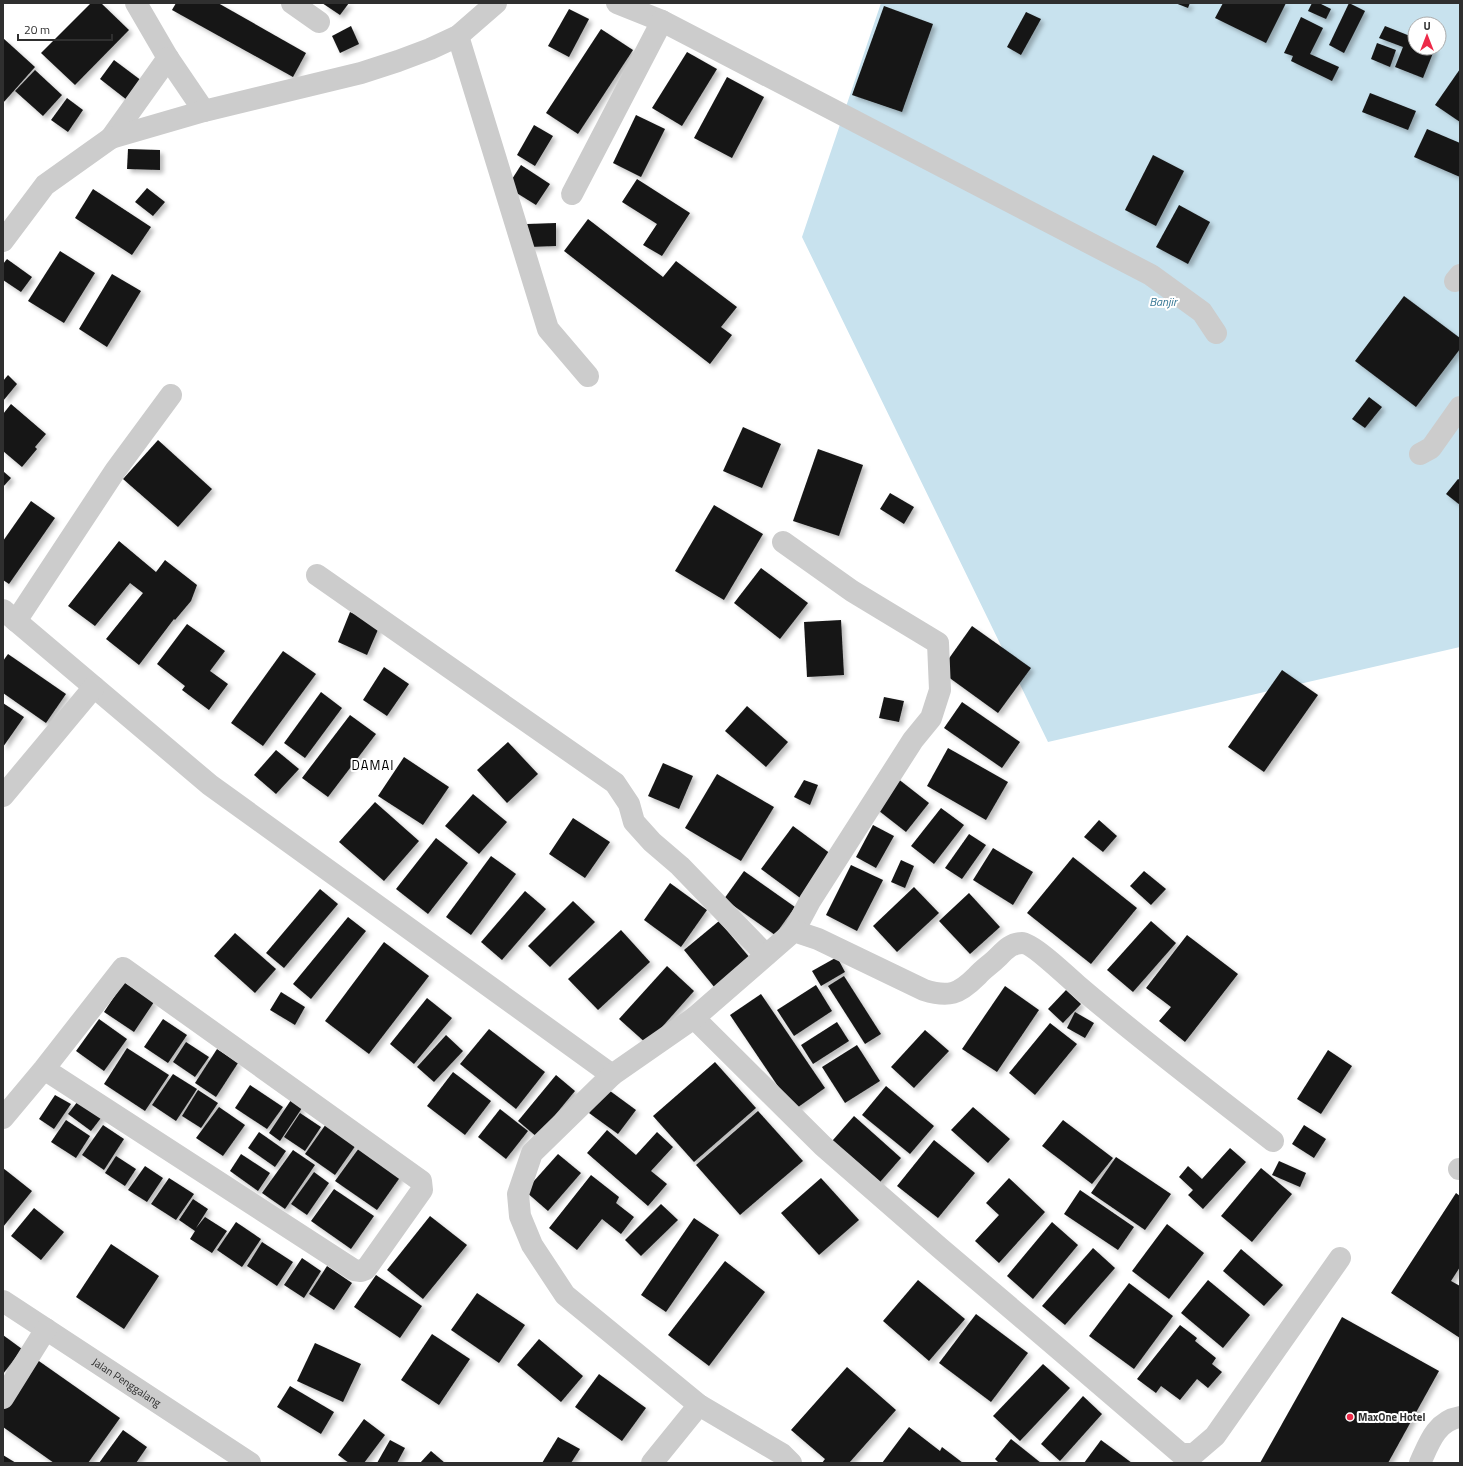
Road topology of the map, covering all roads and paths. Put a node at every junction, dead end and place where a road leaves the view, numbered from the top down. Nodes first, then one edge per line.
1 (292, 3) edge
2 (496, 3) edge
3 (617, 3) edge
4 (146, 8) edge
5 (662, 21) junction
6 (319, 22) dead end
7 (458, 36) junction
8 (168, 58) junction
9 (204, 111) junction
10 (111, 138) junction
11 (572, 194) dead end
12 (3, 242) edge
13 (1216, 333) dead end
14 (588, 376) dead end
15 (171, 395) dead end
16 (1460, 407) edge
17 (1420, 454) dead end
18 (783, 542) dead end
19 (317, 575) dead end
20 (9, 615) edge
21 (94, 687) junction
22 (3, 796) edge
23 (794, 931) junction
24 (766, 955) junction
25 (694, 1018) junction
26 (44, 1069) junction
27 (612, 1075) junction
28 (3, 1118) edge
29 (1273, 1141) dead end
30 (1340, 1258) dead end
31 (3, 1301) edge
32 (46, 1330) junction
33 (3, 1398) edge
34 (699, 1405) junction
35 (1460, 1417) edge
36 (1199, 1457) edge
37 (244, 1461) edge
38 (652, 1463) edge
39 (791, 1463) edge
40 (1420, 1463) edge

1 - 6 street
2 - 7 street
3 - 5 street
4 - 8 street
5 - 11 street
5 - 13 street
7 - 9 street
7 - 14 street
8 - 9 street
8 - 10 street
9 - 10 street
10 - 12 street
15 - 20 street
16 - 17 street
18 - 23 street
19 - 24 street
20 - 21 street
21 - 22 street
21 - 27 street
23 - 24 street
23 - 29 street
24 - 25 street
25 - 27 street
25 - 36 street
26 - 26 street
26 - 28 street
27 - 34 street
30 - 36 street
31 - 32 street, Jalan Penggalang
32 - 33 street
32 - 37 street, Jalan Penggalang
34 - 38 street
34 - 39 street
35 - 40 street

